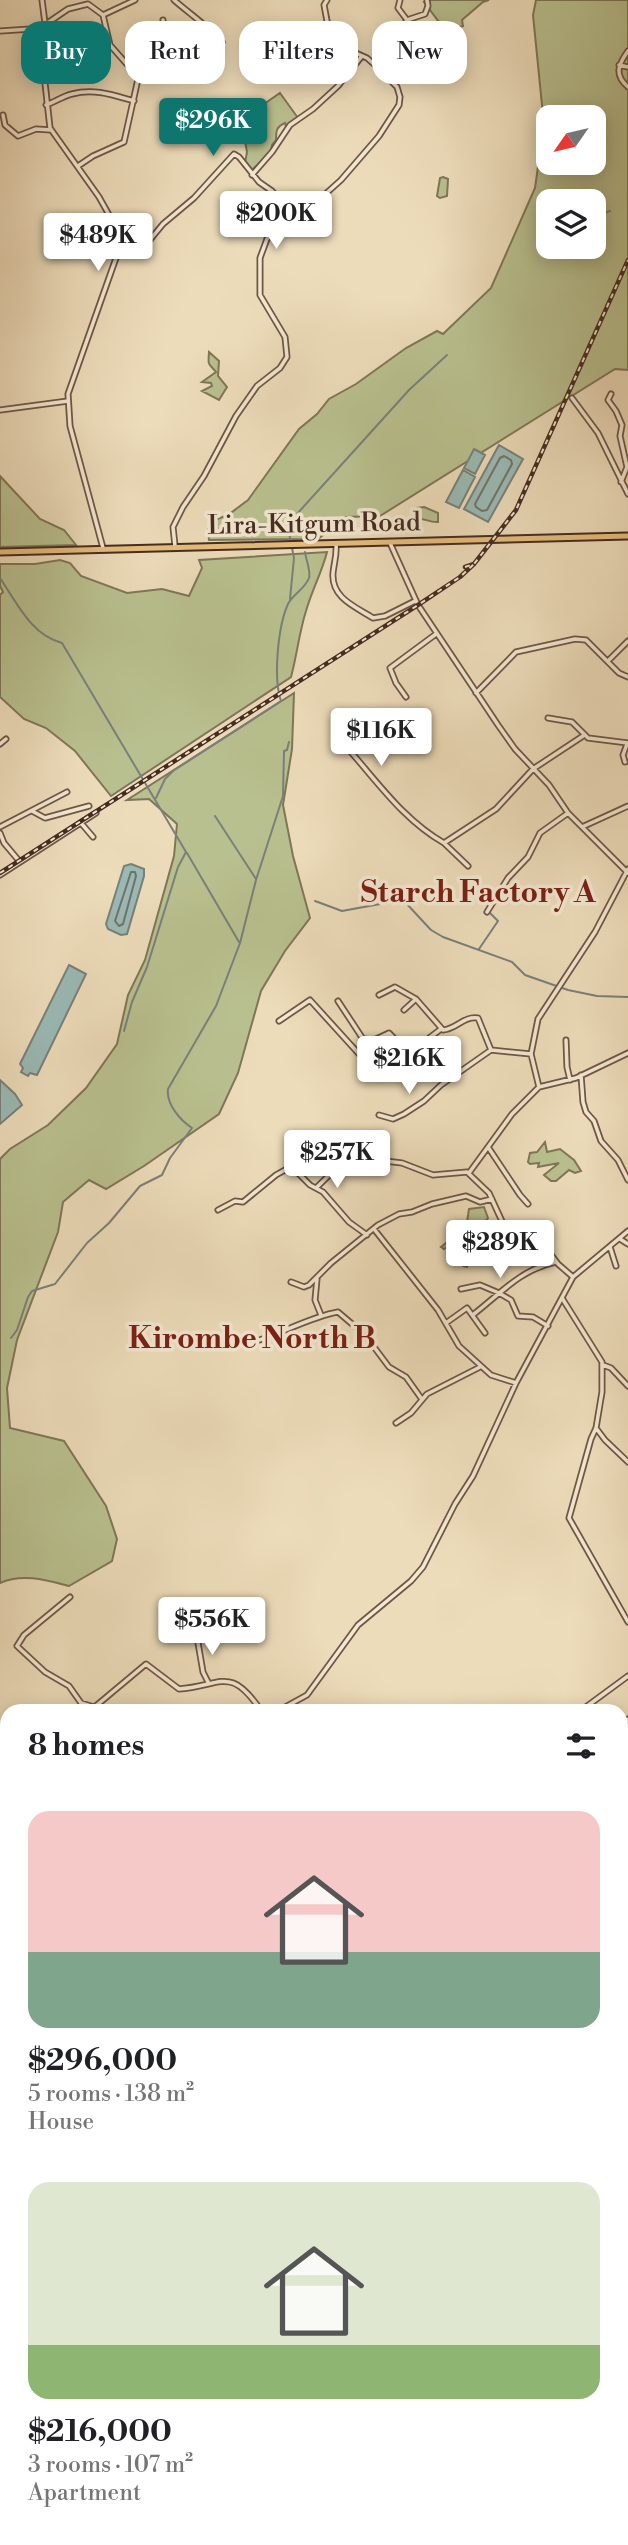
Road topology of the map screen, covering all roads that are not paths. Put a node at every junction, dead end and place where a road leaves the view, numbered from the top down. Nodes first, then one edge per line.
1 (42, 0) edge
2 (135, 0) edge
3 (174, 0) edge
4 (320, 0) edge
5 (327, 0) edge
6 (400, 0) edge
7 (427, 0) edge
8 (324, 5) junction
9 (103, 15) junction
10 (407, 20) joint
11 (46, 21) edge
12 (50, 21) edge
13 (199, 21) edge
14 (21, 30) edge
15 (0, 31) edge
16 (628, 51) edge
17 (362, 56) junction
18 (125, 62) edge
19 (372, 63) edge
20 (624, 66) edge
21 (44, 84) edge
22 (138, 84) edge
23 (392, 84) edge
24 (628, 87) edge
25 (134, 101) junction
26 (46, 105) junction
27 (3, 115) dead end
28 (51, 130) junction
29 (77, 166) junction
30 (252, 175) junction
31 (292, 218) junction
32 (118, 247) junction
33 (611, 394) dead end
34 (572, 398) dead end
35 (68, 401) junction
36 (0, 410) edge
37 (621, 482) junction
38 (628, 494) edge
39 (628, 536) edge
40 (390, 542) junction
41 (336, 544) junction
42 (175, 546) junction
43 (104, 551) junction
44 (0, 552) edge
45 (415, 601) junction
46 (436, 634) junction
47 (628, 641) edge
48 (608, 661) junction
49 (628, 677) edge
50 (476, 693) junction
51 (406, 697) dead end
52 (548, 718) dead end
53 (583, 736) junction
54 (6, 739) dead end
55 (628, 743) edge
56 (0, 744) edge
57 (350, 751) dead end
58 (625, 762) dead end
59 (533, 769) junction
60 (66, 792) dead end
61 (89, 806) dead end
62 (628, 806) edge
63 (32, 810) junction
64 (96, 813) dead end
65 (568, 813) junction
66 (81, 822) junction
67 (0, 827) edge
68 (582, 827) junction
69 (0, 833) edge
70 (93, 837) dead end
71 (444, 843) junction
72 (2, 845) edge
73 (20, 862) junction
74 (468, 866) dead end
75 (628, 872) edge
76 (0, 875) edge
77 (487, 912) dead end
78 (379, 995) dead end
79 (416, 999) junction
80 (338, 1001) dead end
81 (404, 1010) dead end
82 (279, 1021) dead end
83 (441, 1029) junction
84 (566, 1040) dead end
85 (491, 1050) junction
86 (628, 1053) edge
87 (409, 1054) junction
88 (531, 1054) junction
89 (581, 1075) junction
90 (569, 1080) junction
91 (539, 1087) junction
92 (379, 1115) dead end
93 (297, 1146) dead end
94 (488, 1147) junction
95 (292, 1166) junction
96 (469, 1173) junction
97 (628, 1180) edge
98 (316, 1188) junction
99 (492, 1199) junction
100 (528, 1204) dead end
101 (218, 1210) dead end
102 (374, 1229) junction
103 (628, 1231) edge
104 (367, 1235) junction
105 (620, 1239) junction
106 (628, 1244) edge
107 (610, 1247) junction
108 (557, 1262) junction
109 (616, 1266) dead end
110 (573, 1277) junction
111 (318, 1278) junction
112 (291, 1282) dead end
113 (461, 1289) dead end
114 (499, 1293) junction
115 (562, 1298) junction
116 (474, 1314) junction
117 (321, 1315) junction
118 (446, 1324) junction
119 (548, 1326) junction
120 (485, 1333) dead end
121 (253, 1342) dead end
122 (603, 1365) junction
123 (480, 1366) junction
124 (516, 1383) junction
125 (628, 1386) edge
126 (421, 1398) junction
127 (396, 1423) dead end
128 (596, 1428) junction
129 (628, 1462) edge
130 (71, 1597) dead end
131 (628, 1622) edge
132 (197, 1637) dead end
133 (628, 1676) edge
134 (208, 1682) junction
135 (83, 1704) edge
136 (98, 1704) edge
137 (255, 1704) edge
138 (293, 1704) edge
139 (590, 1704) edge

1 - 11 street
2 - 9 street
3 - 13 street
4 - 8 street
5 - 8 street
6 - 10 street
7 - 10 street
8 - 17 street
9 - 12 street
9 - 18 street
14 - 15 street
16 - 20 street
17 - 19 street
17 - 30 street
20 - 24 street
21 - 26 street
22 - 25 street
23 - 31 street
25 - 26 street
25 - 29 street
26 - 28 street
27 - 28 street
28 - 29 street
29 - 32 street
30 - 31 street
30 - 32 street
31 - 42 street
32 - 35 street
33 - 37 street
34 - 37 street
35 - 36 street
35 - 43 street
37 - 38 street
39 - 40 main road, Lira-Kitgum Road
40 - 41 main road, Lira-Kitgum Road
40 - 45 street
41 - 42 main road, Lira-Kitgum Road
41 - 45 street
42 - 43 main road, Lira-Kitgum Road
43 - 44 main road, Lira-Kitgum Road
45 - 46 street
46 - 50 street
46 - 51 street
47 - 48 street
48 - 49 street
48 - 50 street
50 - 59 street
52 - 53 street
53 - 55 street
53 - 59 street
54 - 56 street
55 - 58 street
57 - 71 street
59 - 65 street
59 - 71 street
60 - 63 street
61 - 63 street
62 - 68 street
63 - 67 street
64 - 66 street
65 - 68 street
65 - 77 street
66 - 70 street
66 - 73 street
68 - 75 street
69 - 72 street
71 - 74 street
72 - 73 street
73 - 76 street
75 - 88 street
78 - 79 street
79 - 81 street
79 - 83 street
80 - 87 street
82 - 87 street
83 - 85 street
83 - 87 street
84 - 90 street
85 - 88 street
85 - 92 street
86 - 89 street
88 - 91 street
89 - 90 street
89 - 97 street
90 - 91 street
91 - 94 street
93 - 95 street
94 - 96 street
94 - 100 street
95 - 98 street
95 - 101 street
96 - 98 street
96 - 99 street
98 - 104 street
99 - 102 street
99 - 108 street
102 - 104 street
102 - 118 street
103 - 105 street
104 - 111 street
105 - 106 street
105 - 107 street
107 - 109 street
107 - 110 street
108 - 110 street
108 - 114 street
110 - 115 street
111 - 112 street
111 - 117 street
113 - 114 street
114 - 116 street
114 - 119 street
115 - 119 street
115 - 122 street
116 - 118 street
116 - 120 street
117 - 121 street
117 - 126 street
118 - 123 street
119 - 124 street
122 - 125 street
122 - 128 street
123 - 124 street
123 - 126 street
124 - 138 street
126 - 127 street
128 - 129 street
128 - 131 street
130 - 135 street
132 - 134 street
133 - 139 street
134 - 136 street
134 - 137 street

